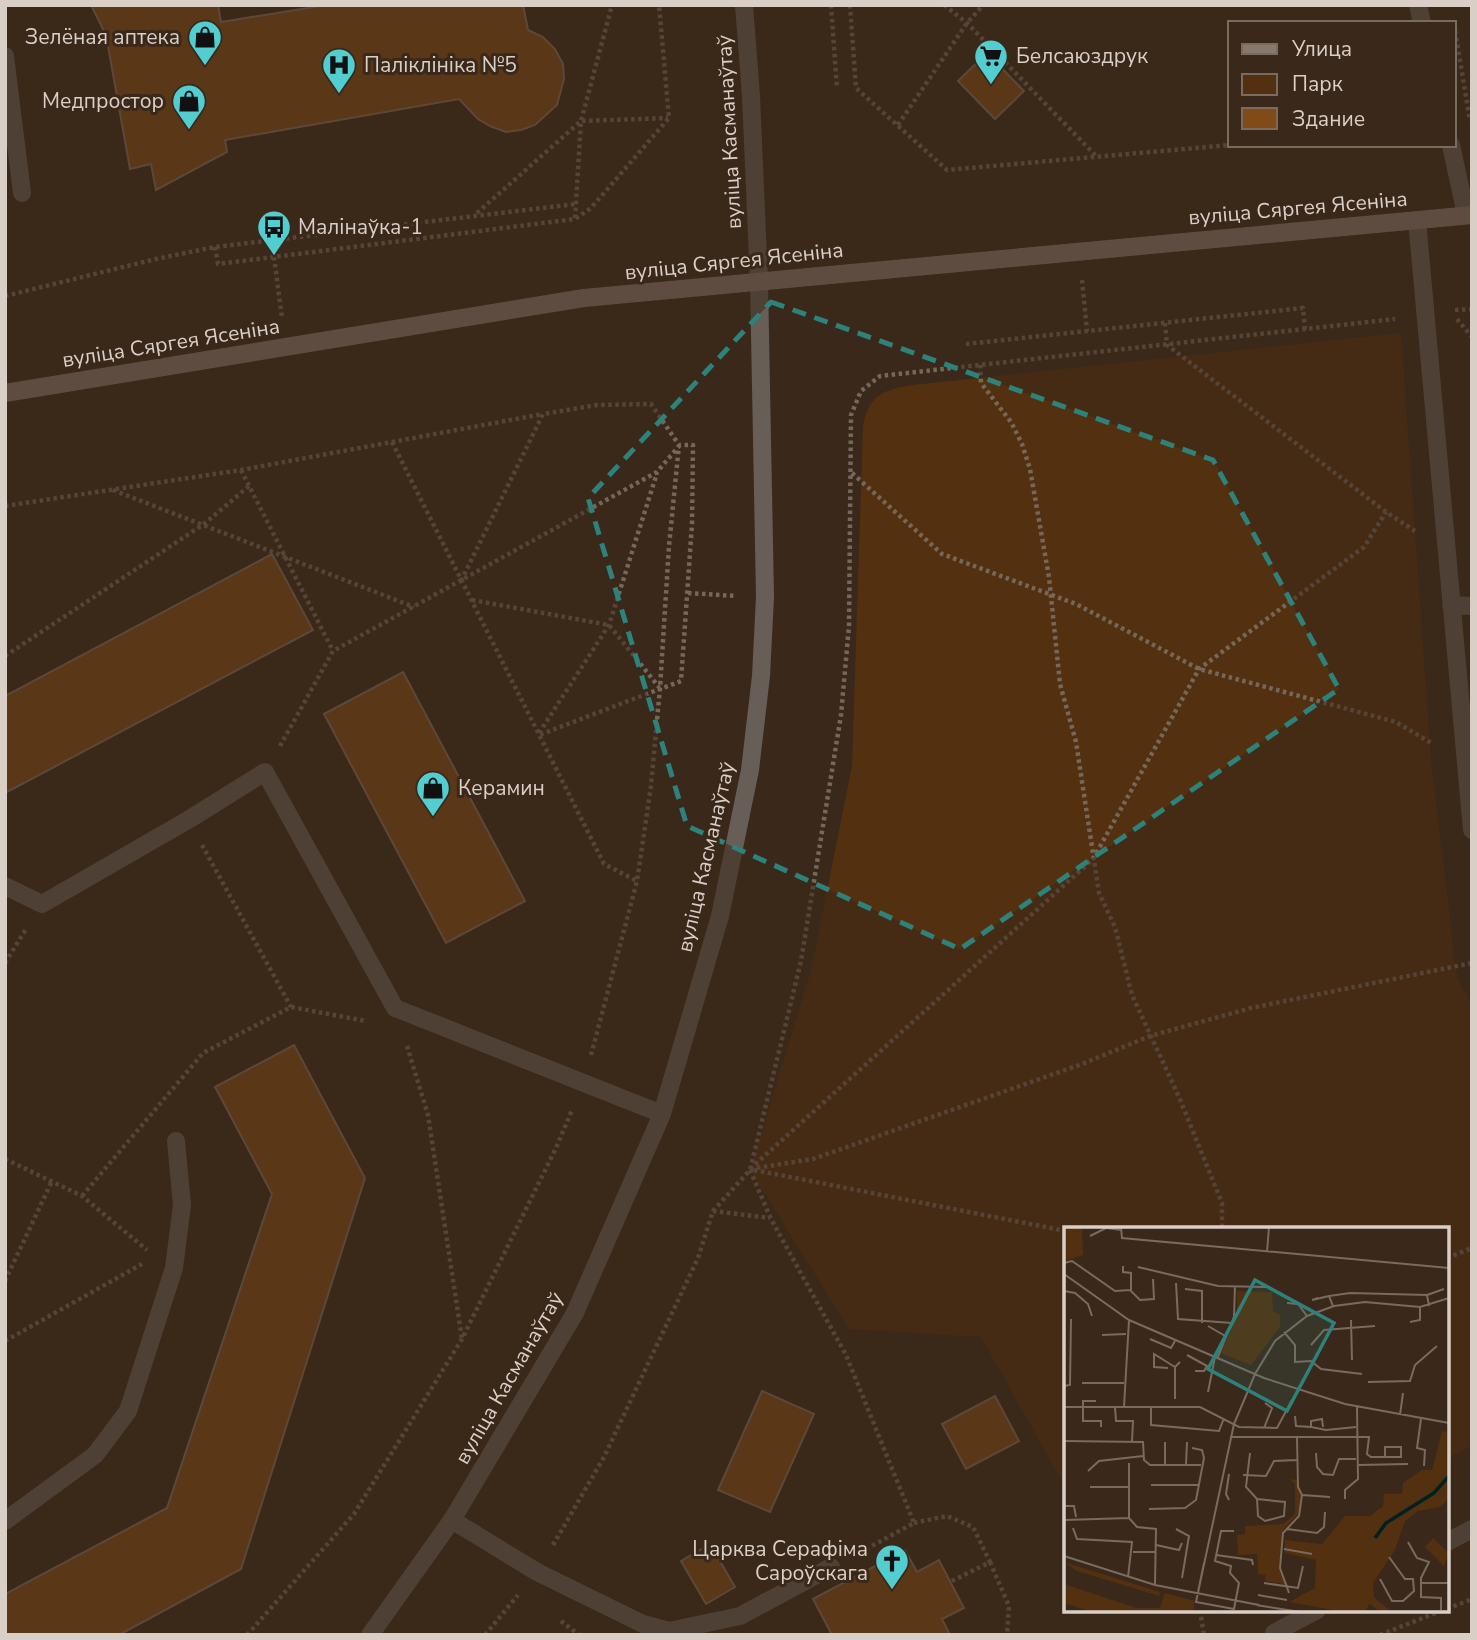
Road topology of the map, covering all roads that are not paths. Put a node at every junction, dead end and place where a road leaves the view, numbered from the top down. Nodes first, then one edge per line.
1 (744, 5) edge
2 (5, 56) edge
3 (1452, 147) edge
4 (22, 193) dead end
5 (1469, 215) edge
6 (1417, 220) junction
7 (759, 281) junction
8 (5, 393) edge
9 (1451, 605) junction
10 (1472, 606) edge
11 (1472, 830) edge
12 (5, 886) edge
13 (662, 1114) junction
14 (176, 1141) dead end
15 (452, 1520) junction
16 (5, 1521) edge
17 (1472, 1530) edge
18 (1449, 1541) edge
19 (831, 1567) road end
20 (1313, 1612) edge
21 (1274, 1633) dead end
22 (370, 1635) edge

1 - 7 street, вуліца Касманаўтаў
2 - 4 street
3 - 5 street
5 - 6 main road, вуліца Сяргея Ясеніна
6 - 7 main road, вуліца Сяргея Ясеніна
6 - 9 street
7 - 8 main road, вуліца Сяргея Ясеніна
7 - 13 street, вуліца Касманаўтаў
9 - 10 street
9 - 11 street
12 - 13 street
13 - 15 street, вуліца Касманаўтаў
14 - 16 street
15 - 19 street
15 - 22 street, вуліца Касманаўтаў
17 - 18 street
20 - 21 street

